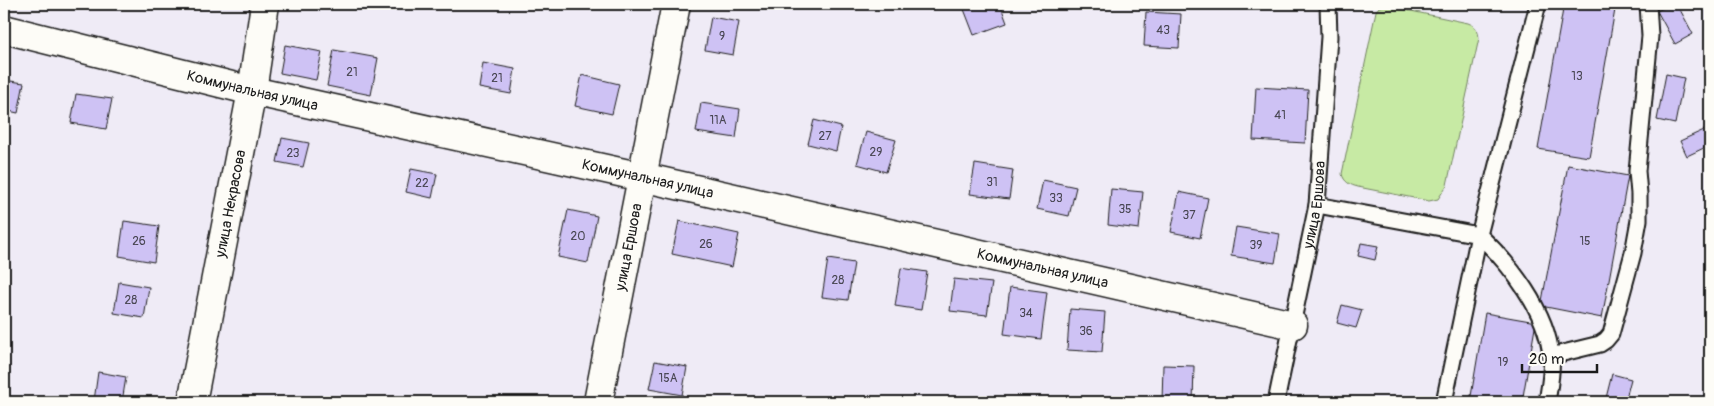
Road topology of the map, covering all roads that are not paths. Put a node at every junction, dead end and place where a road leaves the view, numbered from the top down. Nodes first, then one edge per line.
1 (265, 4) edge
2 (676, 4) edge
3 (1328, 4) edge
4 (1538, 4) edge
5 (1648, 4) edge
6 (4, 29) edge
7 (252, 91) junction
8 (642, 177) junction
9 (1317, 205) junction
10 (1479, 235) junction
11 (1293, 325) junction
12 (1551, 356) junction
13 (192, 402) edge
14 (598, 402) edge
15 (1276, 402) edge
16 (1444, 402) edge
17 (1547, 402) edge

1 - 7 street, улица Некрасова
2 - 8 street, улица Ершова
3 - 9 lane, улица Ершова
4 - 10 lane
5 - 12 lane
6 - 7 street, Коммунальная улица
7 - 8 street, Коммунальная улица
7 - 13 street, улица Некрасова
8 - 11 street, Коммунальная улица
8 - 14 street, улица Ершова
9 - 10 lane
9 - 11 lane, улица Ершова
10 - 12 lane
10 - 16 lane
11 - 15 lane, улица Ершова
12 - 17 lane

